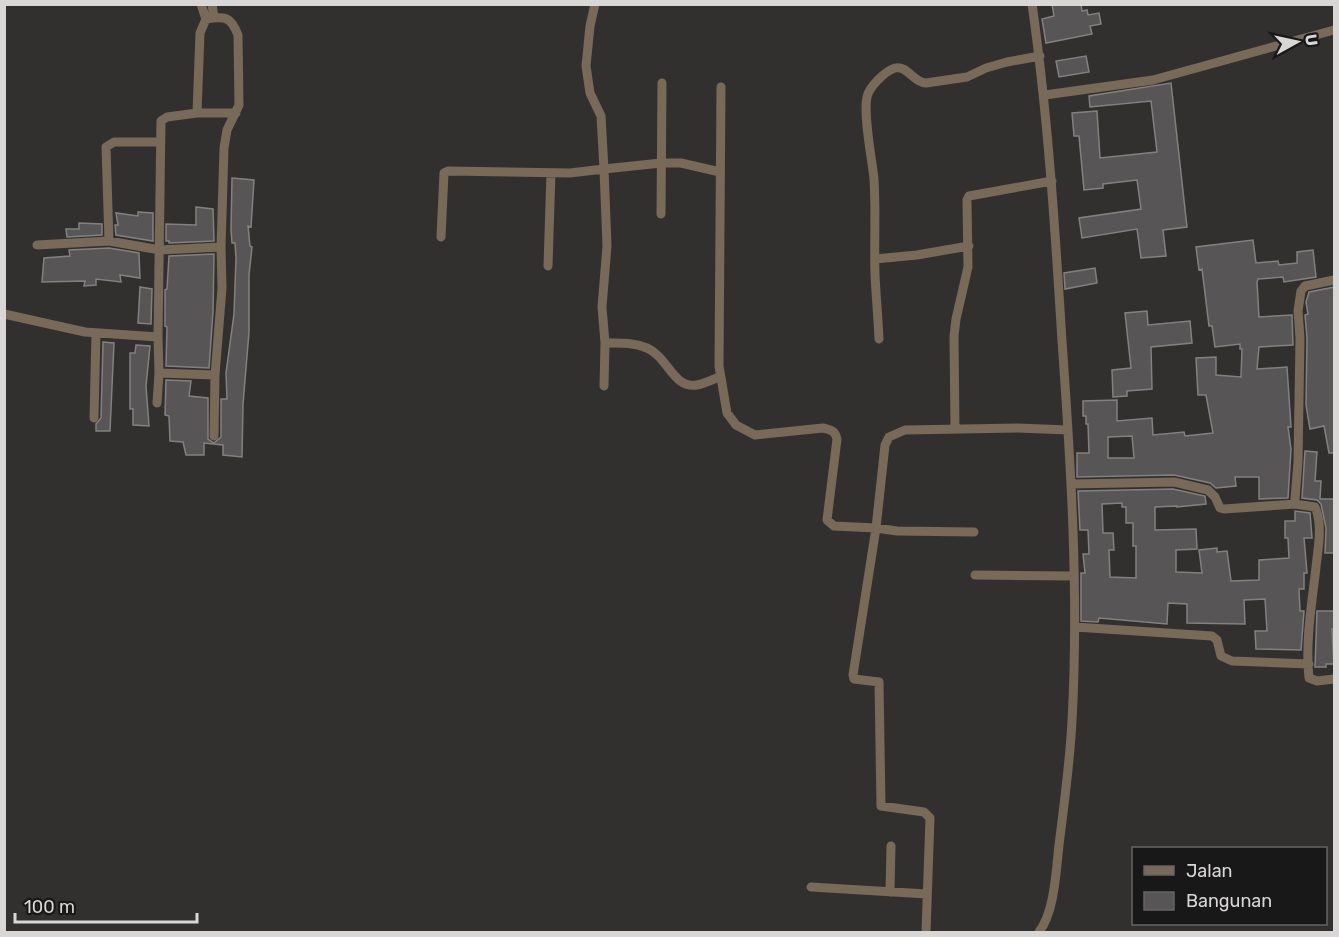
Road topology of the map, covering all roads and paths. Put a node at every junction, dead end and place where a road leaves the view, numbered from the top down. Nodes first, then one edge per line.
1 (201, 4) edge
2 (212, 4) edge
3 (595, 4) edge
4 (1032, 4) edge
5 (210, 19) junction
6 (1335, 30) edge
7 (1040, 56) junction
8 (662, 83) dead end
9 (722, 87) dead end
10 (1045, 95) junction
11 (197, 112) junction
12 (236, 113) junction
13 (161, 142) junction
14 (661, 162) junction
15 (604, 169) junction
16 (720, 172) junction
17 (551, 173) junction
18 (1052, 181) junction
19 (661, 214) dead end
20 (441, 237) dead end
21 (109, 241) junction
22 (37, 245) dead end
23 (969, 246) junction
24 (220, 247) junction
25 (160, 250) junction
26 (875, 259) junction
27 (548, 266) dead end
28 (1335, 280) edge
29 (4, 314) edge
30 (96, 333) junction
31 (158, 337) junction
32 (879, 339) dead end
33 (605, 343) junction
34 (159, 373) junction
35 (215, 375) junction
36 (719, 377) junction
37 (604, 386) dead end
38 (157, 403) dead end
39 (94, 418) dead end
40 (955, 429) junction
41 (1068, 430) junction
42 (214, 436) dead end
43 (1071, 484) junction
44 (1295, 504) junction
45 (876, 528) junction
46 (974, 532) dead end
47 (975, 575) dead end
48 (1074, 576) junction
49 (1075, 627) junction
50 (1309, 664) junction
51 (1335, 679) edge
52 (891, 846) dead end
53 (811, 887) dead end
54 (890, 892) junction
55 (927, 894) junction
56 (926, 933) edge
57 (1039, 933) edge

1 - 5 street
2 - 5 street
3 - 15 street
4 - 7 street
5 - 11 street
5 - 12 street
6 - 10 street
7 - 10 street
7 - 26 street
8 - 14 street
9 - 16 street
10 - 18 street
11 - 12 street
11 - 13 street
12 - 24 street
13 - 21 street
13 - 25 street
14 - 15 street
14 - 16 street
14 - 19 street
15 - 17 street
15 - 33 street
16 - 36 street
17 - 20 street
17 - 27 street
18 - 23 street
18 - 41 street
21 - 22 street
21 - 25 street
23 - 26 street
23 - 40 street
24 - 25 street
24 - 35 street
25 - 31 street
26 - 32 street
28 - 44 street
29 - 30 street
30 - 31 street
30 - 39 street
31 - 34 street
33 - 36 street
33 - 37 street
34 - 35 street
34 - 38 street
35 - 42 street
36 - 45 street
40 - 41 street
40 - 45 street
41 - 43 street
43 - 44 street
43 - 48 street
44 - 50 street
45 - 46 street
45 - 55 street
47 - 48 street
48 - 49 street
49 - 50 street
49 - 57 street
50 - 51 street
52 - 54 street
53 - 54 street
54 - 55 street
55 - 56 street

